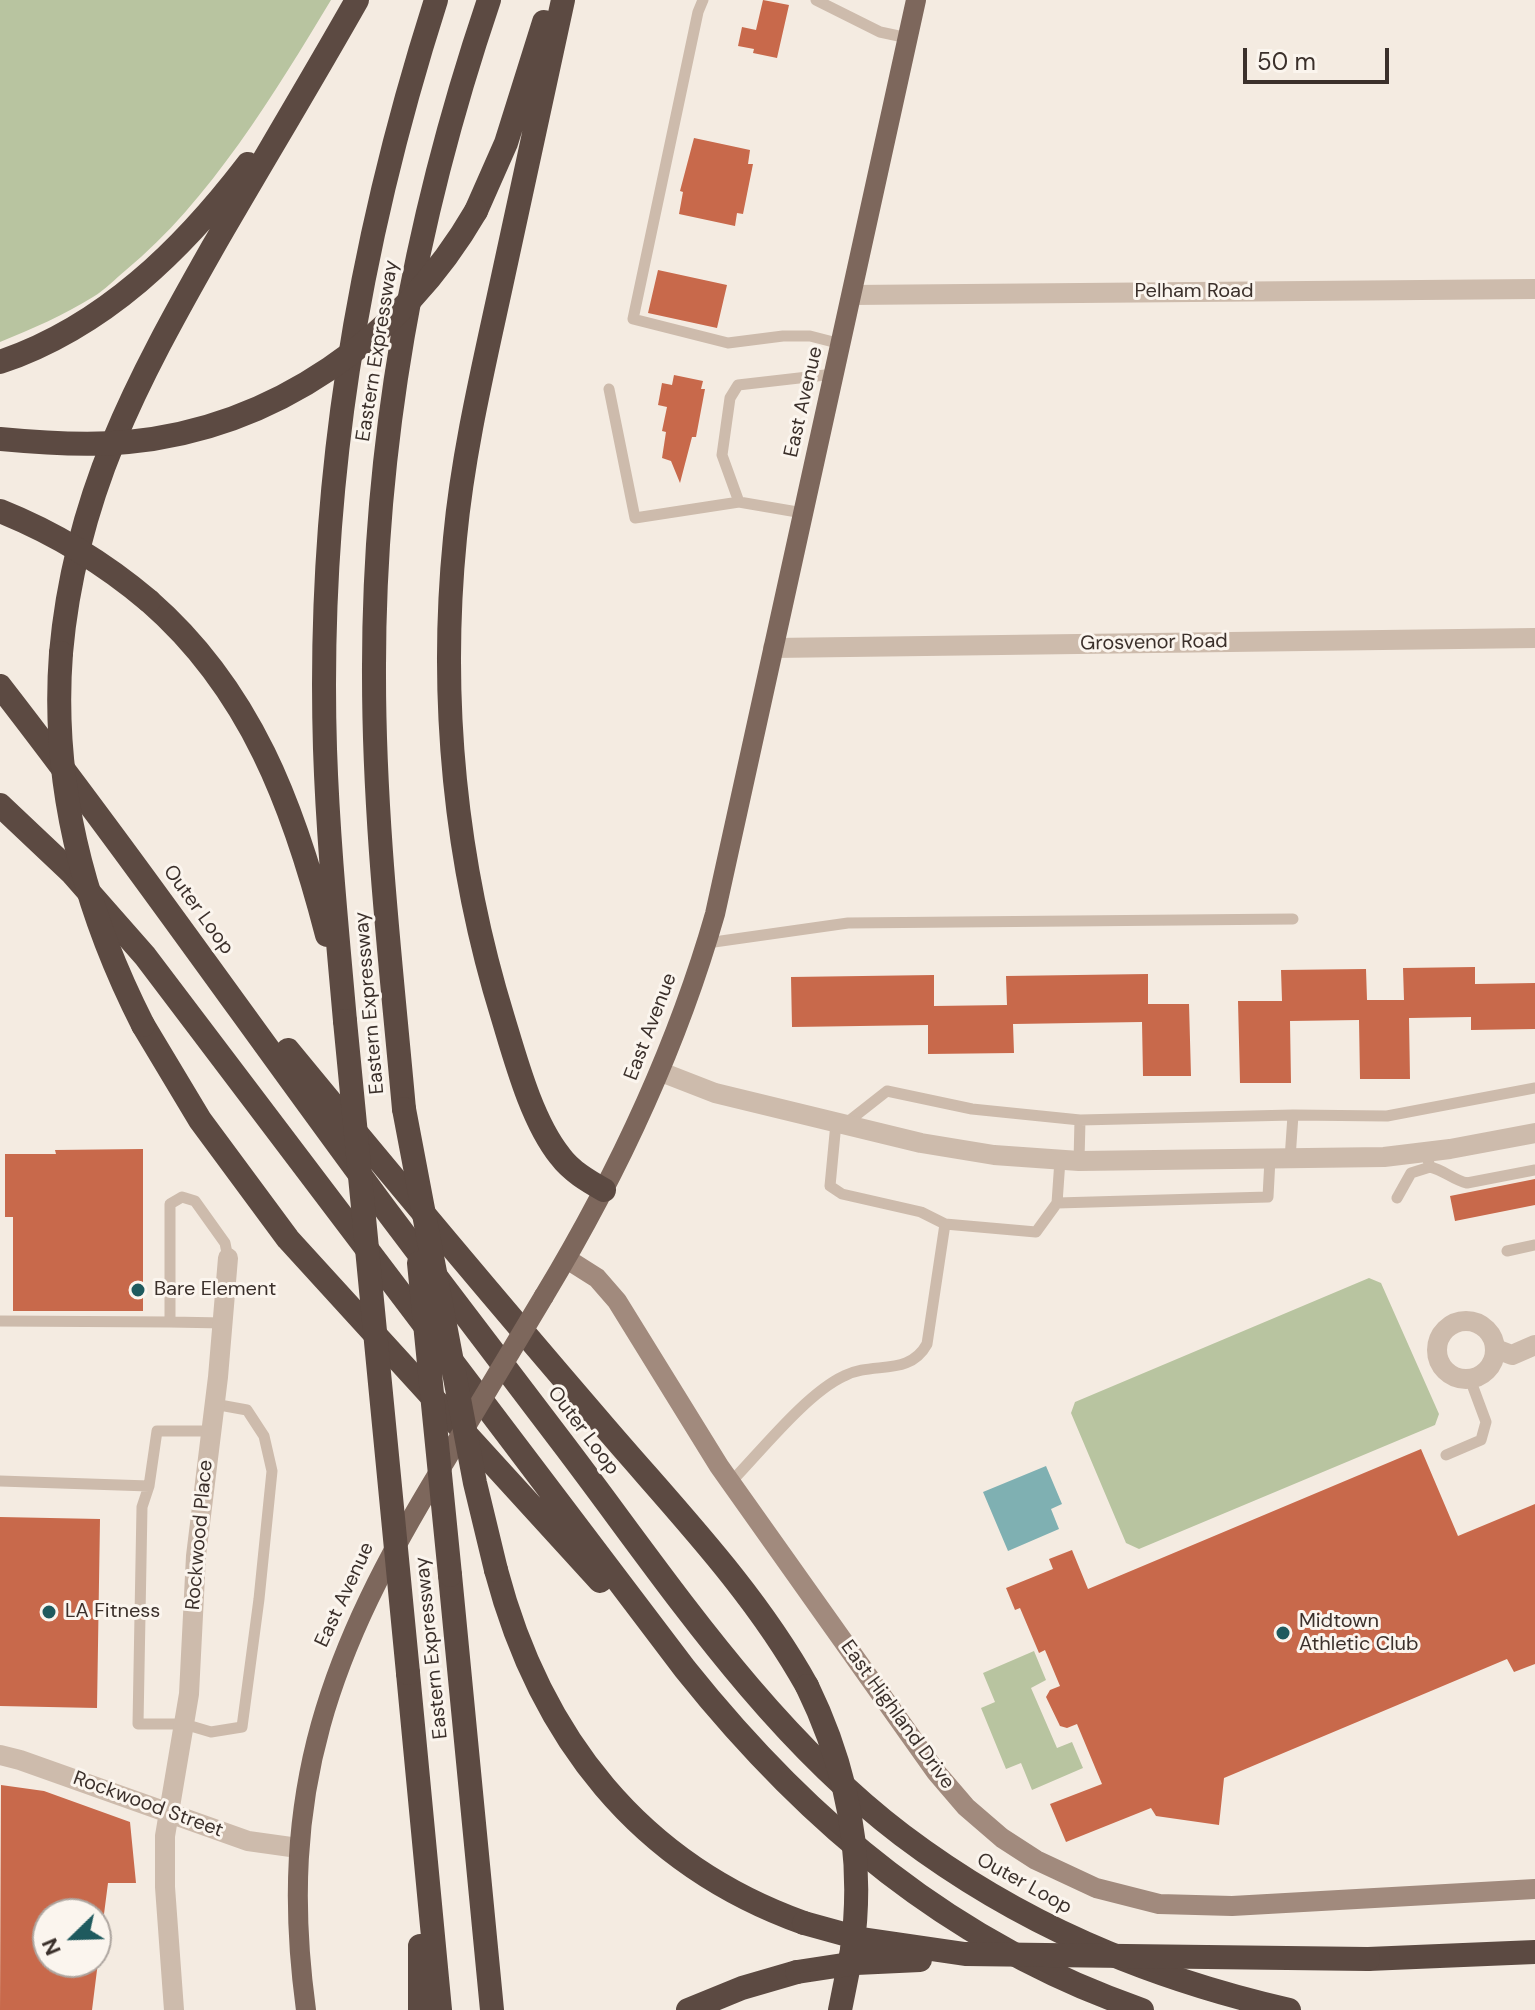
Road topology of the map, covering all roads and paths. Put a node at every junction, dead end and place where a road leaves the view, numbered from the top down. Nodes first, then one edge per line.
1 (357, 0) edge
2 (436, 0) edge
3 (489, 0) edge
4 (551, 0) edge
5 (563, 0) edge
6 (703, 0) edge
7 (816, 0) edge
8 (916, 0) edge
9 (908, 38) junction
10 (312, 74) junction
11 (1535, 289) edge
12 (852, 295) junction
13 (841, 344) junction
14 (0, 362) edge
15 (834, 374) junction
16 (609, 389) dead end
17 (0, 439) edge
18 (739, 502) junction
19 (0, 511) edge
20 (803, 513) junction
21 (1535, 638) edge
22 (773, 648) junction
23 (0, 686) edge
24 (0, 805) edge
25 (129, 858) junction
26 (1293, 919) dead end
27 (707, 943) junction
28 (345, 1021) junction
29 (661, 1072) junction
30 (1535, 1088) edge
31 (404, 1109) junction
32 (1293, 1115) junction
33 (1080, 1120) junction
34 (840, 1124) junction
35 (1535, 1133) edge
36 (1280, 1159) junction
37 (1428, 1160) junction
38 (1069, 1161) junction
39 (1535, 1170) edge
40 (604, 1190) junction
41 (1397, 1198) dead end
42 (1057, 1203) junction
43 (945, 1224) junction
44 (1535, 1245) edge
45 (1507, 1251) dead end
46 (228, 1258) joint
47 (567, 1259) junction
48 (0, 1321) edge
49 (170, 1322) junction
50 (224, 1323) junction
51 (1535, 1345) edge
52 (1496, 1349) junction
53 (1470, 1379) junction
54 (214, 1404) junction
55 (210, 1431) junction
56 (1446, 1455) dead end
57 (0, 1481) edge
58 (731, 1482) junction
59 (149, 1486) junction
60 (709, 1698) junction
61 (184, 1724) junction
62 (0, 1755) edge
63 (168, 1812) junction
64 (421, 1812) junction
65 (298, 1848) junction
66 (1535, 1889) edge
67 (1535, 1952) edge
68 (1002, 1956) junction
69 (174, 2010) edge
70 (306, 2010) edge
71 (420, 2010) edge
72 (440, 2010) edge
73 (492, 2010) edge
74 (688, 2010) edge
75 (840, 2010) edge
76 (1142, 2010) edge
77 (1289, 2010) edge

1 - 10 highway
2 - 28 highway, Eastern Expressway
3 - 31 highway, Eastern Expressway
4 - 17 highway, bridge
5 - 40 highway
6 - 13 lane
7 - 9 lane
8 - 9 main road, East Avenue
9 - 12 main road, East Avenue
10 - 14 highway
10 - 60 highway, bridge
11 - 12 street, Pelham Road
12 - 13 main road, East Avenue
13 - 15 main road, East Avenue
15 - 18 lane
15 - 20 main road, East Avenue
16 - 18 lane
18 - 20 lane
19 - 28 highway, bridge
20 - 22 main road, East Avenue
21 - 22 street, Grosvenor Road
22 - 27 main road, East Avenue
23 - 25 highway, Outer Loop
24 - 60 highway
25 - 75 highway, bridge
25 - 77 highway, Outer Loop
26 - 27 lane
27 - 29 main road, East Avenue
28 - 64 highway, Eastern Expressway, bridge
29 - 34 street
29 - 40 main road, East Avenue
30 - 32 lane
31 - 68 highway, bridge
31 - 73 highway, Eastern Expressway, bridge
32 - 33 lane
32 - 36 lane
33 - 34 lane
33 - 38 lane
34 - 38 street
34 - 43 lane
35 - 37 street
36 - 37 street
36 - 38 street
36 - 42 lane
37 - 39 lane
37 - 41 lane
38 - 42 lane
40 - 47 main road, East Avenue
42 - 43 lane
43 - 58 lane
44 - 45 lane
46 - 49 lane
46 - 50 street, Rockwood Place
47 - 58 street, East Highland Drive
47 - 65 main road, East Avenue, bridge
48 - 49 lane
49 - 50 lane
50 - 54 street, Rockwood Place
51 - 52 street
52 - 53 street
52 - 53 street
53 - 56 lane
54 - 55 street, Rockwood Place
54 - 61 lane
55 - 59 lane
55 - 61 street, Rockwood Place
57 - 59 lane
58 - 66 street, East Highland Drive
59 - 61 lane
60 - 76 highway
61 - 63 street, Rockwood Place
62 - 63 street, Rockwood Street
63 - 65 street, Rockwood Street
63 - 69 street, Rockwood Place
64 - 71 highway
64 - 72 highway, Eastern Expressway
65 - 70 main road, East Avenue
67 - 68 highway, bridge
68 - 74 highway, bridge

